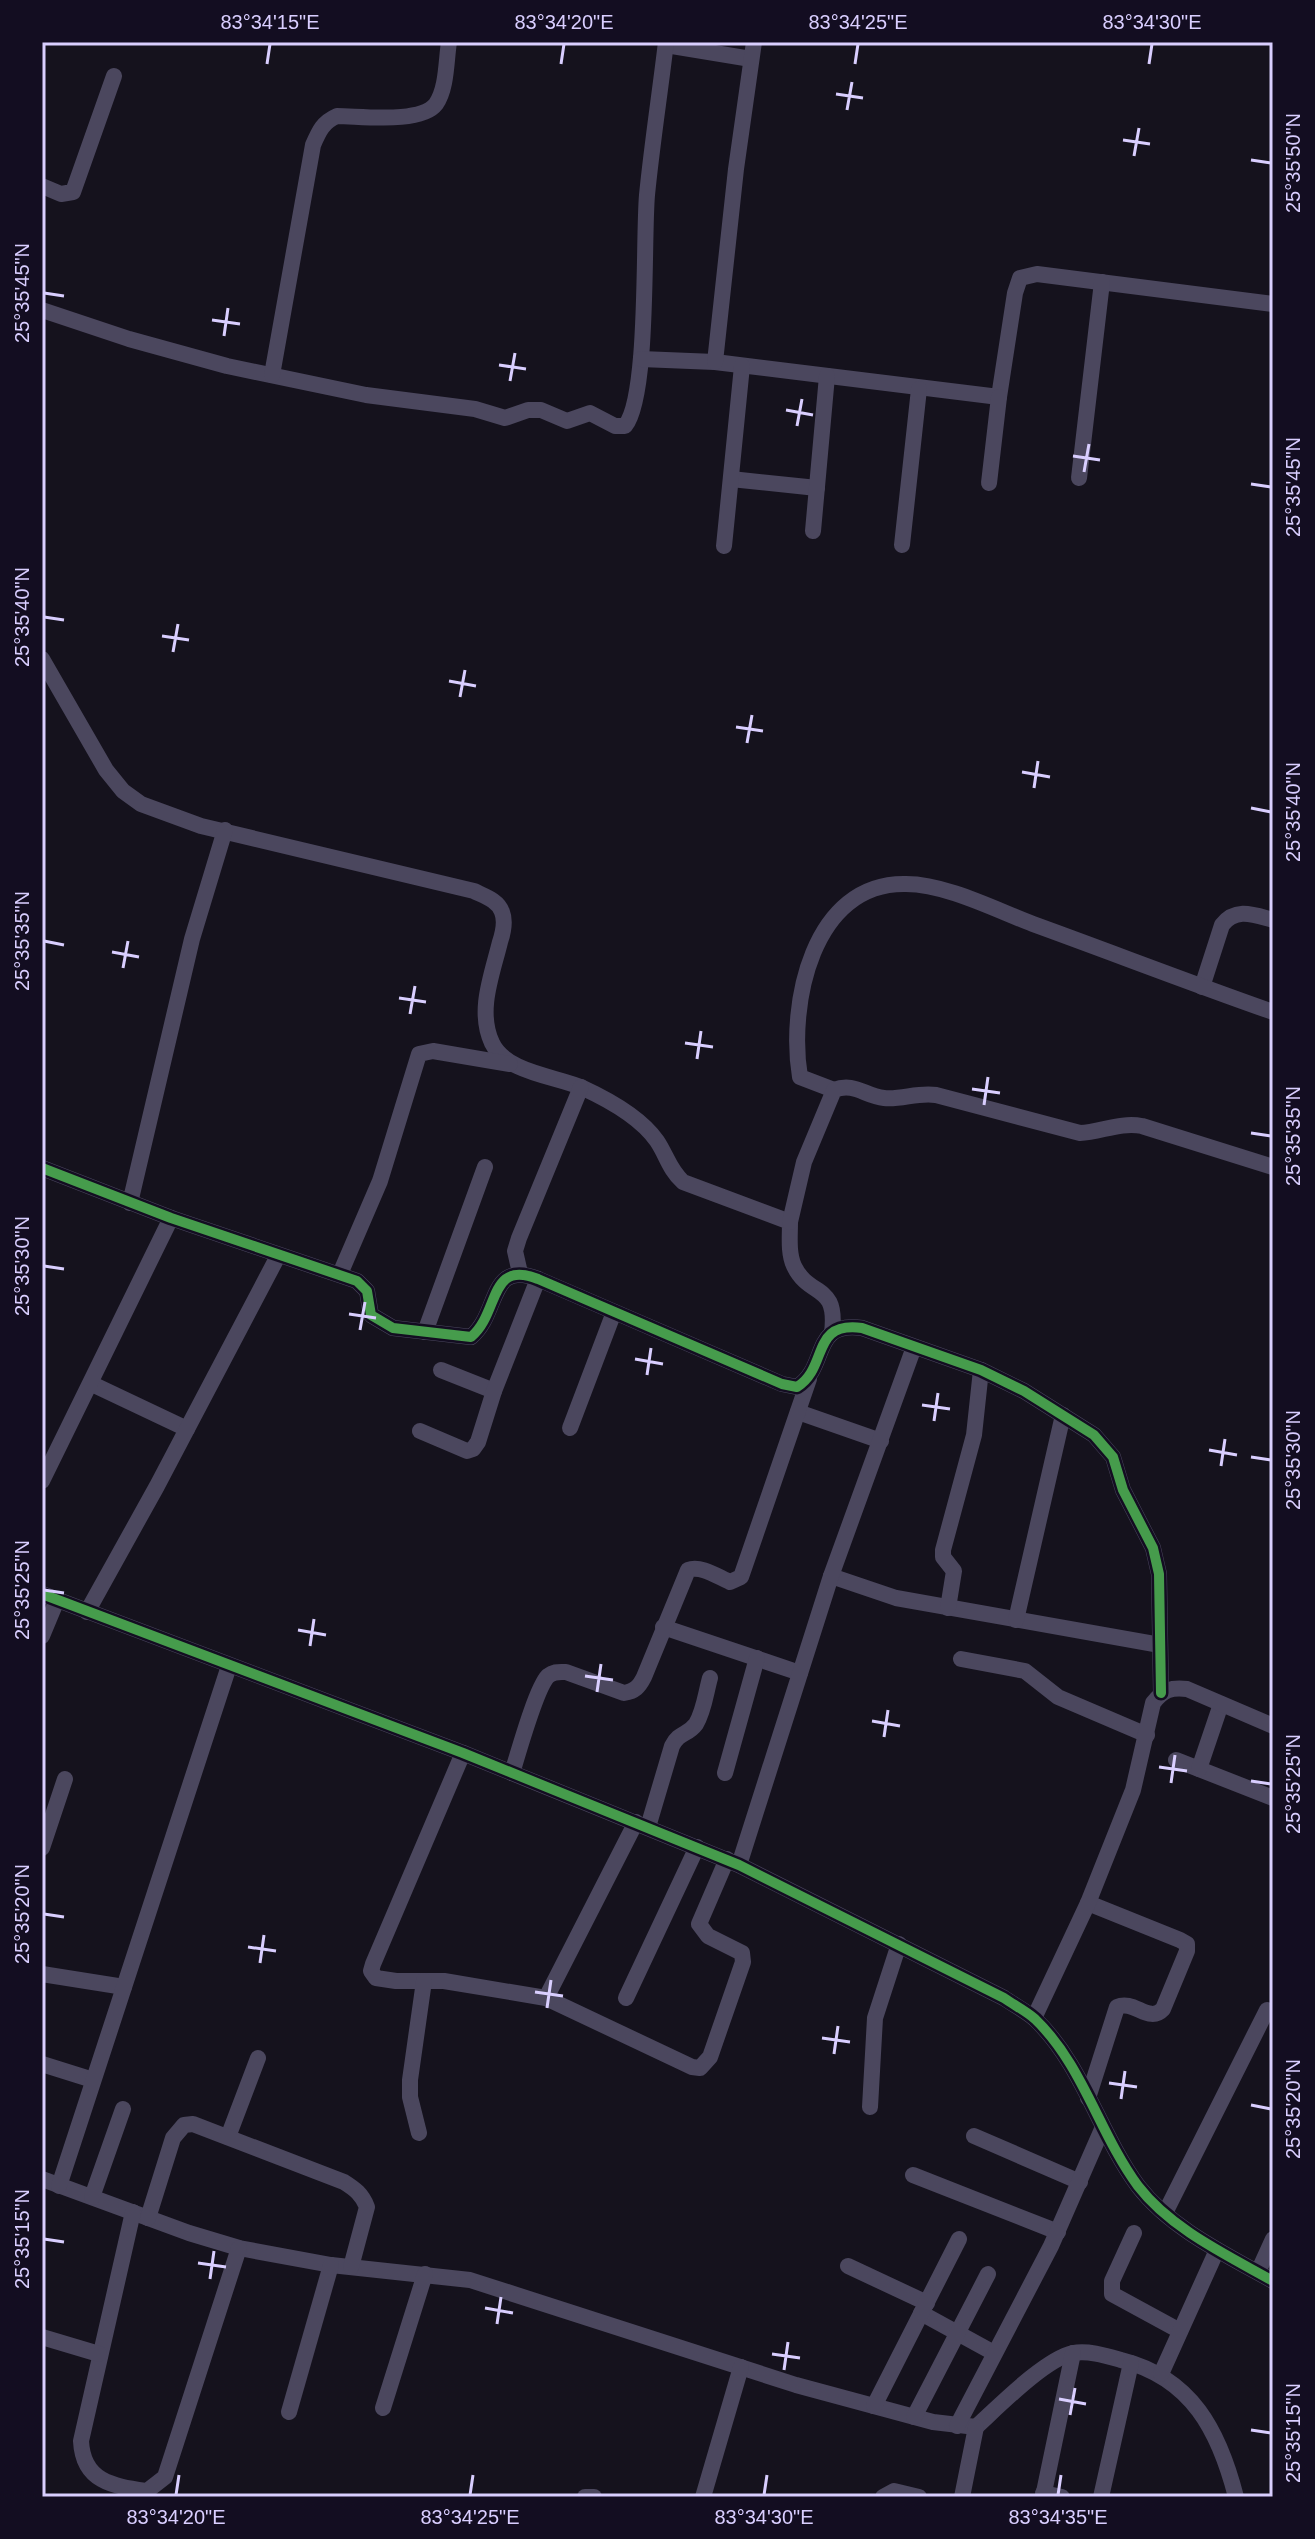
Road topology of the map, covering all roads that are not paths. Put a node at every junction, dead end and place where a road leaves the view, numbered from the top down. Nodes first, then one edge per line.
1 (449, 42) edge
2 (754, 42) edge
3 (666, 44) edge
4 (751, 59) junction
5 (114, 76) dead end
6 (42, 186) edge
7 (1102, 282) junction
8 (1273, 304) edge
9 (42, 310) edge
10 (641, 359) junction
11 (715, 362) junction
12 (742, 366) junction
13 (272, 375) junction
14 (827, 376) junction
15 (919, 389) junction
16 (999, 397) junction
17 (1079, 478) dead end
18 (731, 479) junction
19 (989, 483) dead end
20 (817, 488) junction
21 (813, 531) dead end
22 (902, 545) dead end
23 (724, 546) dead end
24 (42, 659) edge
25 (225, 830) junction
26 (1273, 920) edge
27 (1202, 987) junction
28 (1273, 1012) edge
29 (515, 1065) junction
30 (581, 1087) junction
31 (834, 1090) junction
32 (485, 1167) dead end
33 (1273, 1167) edge
34 (42, 1168) edge
35 (130, 1203) junction
36 (171, 1218) junction
37 (790, 1222) junction
38 (278, 1256) junction
39 (520, 1273) junction
40 (340, 1274) junction
41 (538, 1279) junction
42 (614, 1312) junction
43 (425, 1332) junction
44 (832, 1333) junction
45 (914, 1347) junction
46 (441, 1370) dead end
47 (981, 1370) junction
48 (809, 1379) junction
49 (92, 1384) junction
50 (494, 1391) junction
51 (798, 1412) junction
52 (1063, 1415) junction
53 (570, 1428) dead end
54 (187, 1429) junction
55 (420, 1431) dead end
56 (881, 1441) junction
57 (42, 1481) edge
58 (831, 1576) junction
59 (50, 1597) edge
60 (948, 1608) junction
61 (87, 1612) junction
62 (1016, 1620) junction
63 (663, 1627) junction
64 (42, 1636) edge
65 (1160, 1645) junction
66 (757, 1658) junction
67 (961, 1659) dead end
68 (229, 1666) junction
69 (800, 1673) junction
70 (710, 1678) dead end
71 (1161, 1693) junction
72 (1221, 1704) junction
73 (1273, 1726) edge
74 (1147, 1735) junction
75 (463, 1753) junction
76 (1176, 1760) dead end
77 (1199, 1769) junction
78 (512, 1773) junction
79 (725, 1773) dead end
80 (65, 1779) dead end
81 (1273, 1798) edge
82 (642, 1824) junction
83 (697, 1847) junction
84 (42, 1848) edge
85 (733, 1862) junction
86 (1088, 1903) junction
87 (899, 1944) junction
88 (42, 1974) edge
89 (424, 1981) junction
90 (124, 1987) junction
91 (546, 1998) junction
92 (626, 1998) dead end
93 (1267, 2010) dead end
94 (1034, 2018) junction
95 (258, 2058) dead end
96 (42, 2064) edge
97 (93, 2080) junction
98 (1088, 2098) junction
99 (870, 2107) dead end
100 (123, 2109) dead end
101 (1103, 2127) junction
102 (419, 2133) dead end
103 (974, 2136) dead end
104 (228, 2137) junction
105 (913, 2175) dead end
106 (42, 2179) edge
107 (1080, 2182) junction
108 (59, 2186) junction
109 (92, 2197) junction
110 (1165, 2213) junction
111 (141, 2215) junction
112 (1058, 2232) junction
113 (1134, 2233) dead end
114 (959, 2239) dead end
115 (1273, 2239) edge
116 (239, 2248) junction
117 (1217, 2250) junction
118 (331, 2265) junction
119 (848, 2266) dead end
120 (351, 2267) junction
121 (425, 2274) junction
122 (988, 2274) dead end
123 (1266, 2276) edge
124 (924, 2308) junction
125 (1180, 2331) junction
126 (958, 2332) junction
127 (42, 2337) edge
128 (994, 2353) junction
129 (1073, 2353) junction
130 (99, 2354) junction
131 (1131, 2363) junction
132 (741, 2367) junction
133 (1161, 2374) junction
134 (874, 2406) junction
135 (383, 2408) dead end
136 (289, 2412) dead end
137 (914, 2417) junction
138 (957, 2426) junction
139 (976, 2427) junction
140 (1043, 2495) edge
141 (585, 2497) edge
142 (594, 2497) edge
143 (703, 2497) edge
144 (883, 2497) edge
145 (919, 2497) edge
146 (962, 2497) edge
147 (1062, 2497) edge
148 (1101, 2497) edge
149 (1236, 2497) edge

1 - 13 street
2 - 4 street
3 - 4 street
3 - 10 street
4 - 11 street
5 - 6 street
7 - 8 street
7 - 16 street
7 - 17 street
9 - 13 street
10 - 11 street
10 - 13 street
11 - 12 street
12 - 14 street
12 - 18 street
14 - 15 street
14 - 20 street
15 - 16 street
15 - 22 street
16 - 19 street
18 - 20 street
18 - 23 street
20 - 21 street
24 - 25 street
25 - 29 street
25 - 35 street
26 - 27 street
27 - 28 street
27 - 31 street
29 - 30 street
29 - 40 street
30 - 37 street
30 - 39 street
31 - 33 street
31 - 37 street
32 - 43 street
34 - 35 street
35 - 36 street
36 - 38 street
36 - 49 street
37 - 44 street
38 - 40 street
38 - 54 street
39 - 41 street
39 - 43 street
40 - 43 street
41 - 42 street
41 - 50 street
42 - 48 street
42 - 53 street
44 - 45 street
44 - 48 street
45 - 47 street
45 - 56 street
46 - 50 street
47 - 52 street
47 - 60 street
48 - 51 street
49 - 54 street
49 - 57 street
50 - 55 street
51 - 56 street
51 - 63 street
52 - 62 street
52 - 65 street
54 - 61 street
56 - 58 street
58 - 60 street
58 - 69 street
59 - 61 street
59 - 64 street
60 - 62 street
61 - 68 street
62 - 65 street
63 - 66 street
63 - 78 street
65 - 71 street
66 - 69 street
66 - 79 street
67 - 74 street
68 - 75 street
68 - 90 street
69 - 85 street
70 - 82 street
71 - 72 street
71 - 74 street
72 - 73 street
72 - 77 street
74 - 86 street
75 - 78 street
75 - 89 street
76 - 77 street
77 - 81 street
78 - 82 street
80 - 84 street
82 - 83 street
82 - 91 street
83 - 85 street
83 - 92 street
85 - 87 street
85 - 91 street
86 - 94 street
86 - 98 street
87 - 94 street
87 - 99 street
88 - 90 street
89 - 91 street
89 - 102 street
90 - 97 street
93 - 110 street
94 - 98 street
95 - 104 street
96 - 97 street
97 - 108 street
98 - 101 street
100 - 109 street
101 - 107 street
101 - 110 street
103 - 107 street
104 - 111 street
104 - 120 street
105 - 112 street
106 - 108 street
107 - 112 street
108 - 109 street
109 - 111 street
110 - 117 street
111 - 116 street
111 - 130 street
112 - 128 street
113 - 125 street
114 - 124 street
115 - 123 street
116 - 118 street
116 - 130 street
117 - 123 street
117 - 125 street
118 - 120 street
118 - 136 street
119 - 124 street
120 - 121 street
121 - 132 street
121 - 135 street
122 - 126 street
124 - 126 street
124 - 134 street
125 - 133 street
126 - 128 street
126 - 137 street
127 - 130 street
128 - 138 street
129 - 131 street
129 - 139 street
129 - 140 street
131 - 133 street
131 - 148 street
132 - 134 street
132 - 143 street
133 - 149 street
134 - 137 street
137 - 138 street
138 - 139 street
139 - 146 street
140 - 147 street
141 - 142 street
144 - 145 street

